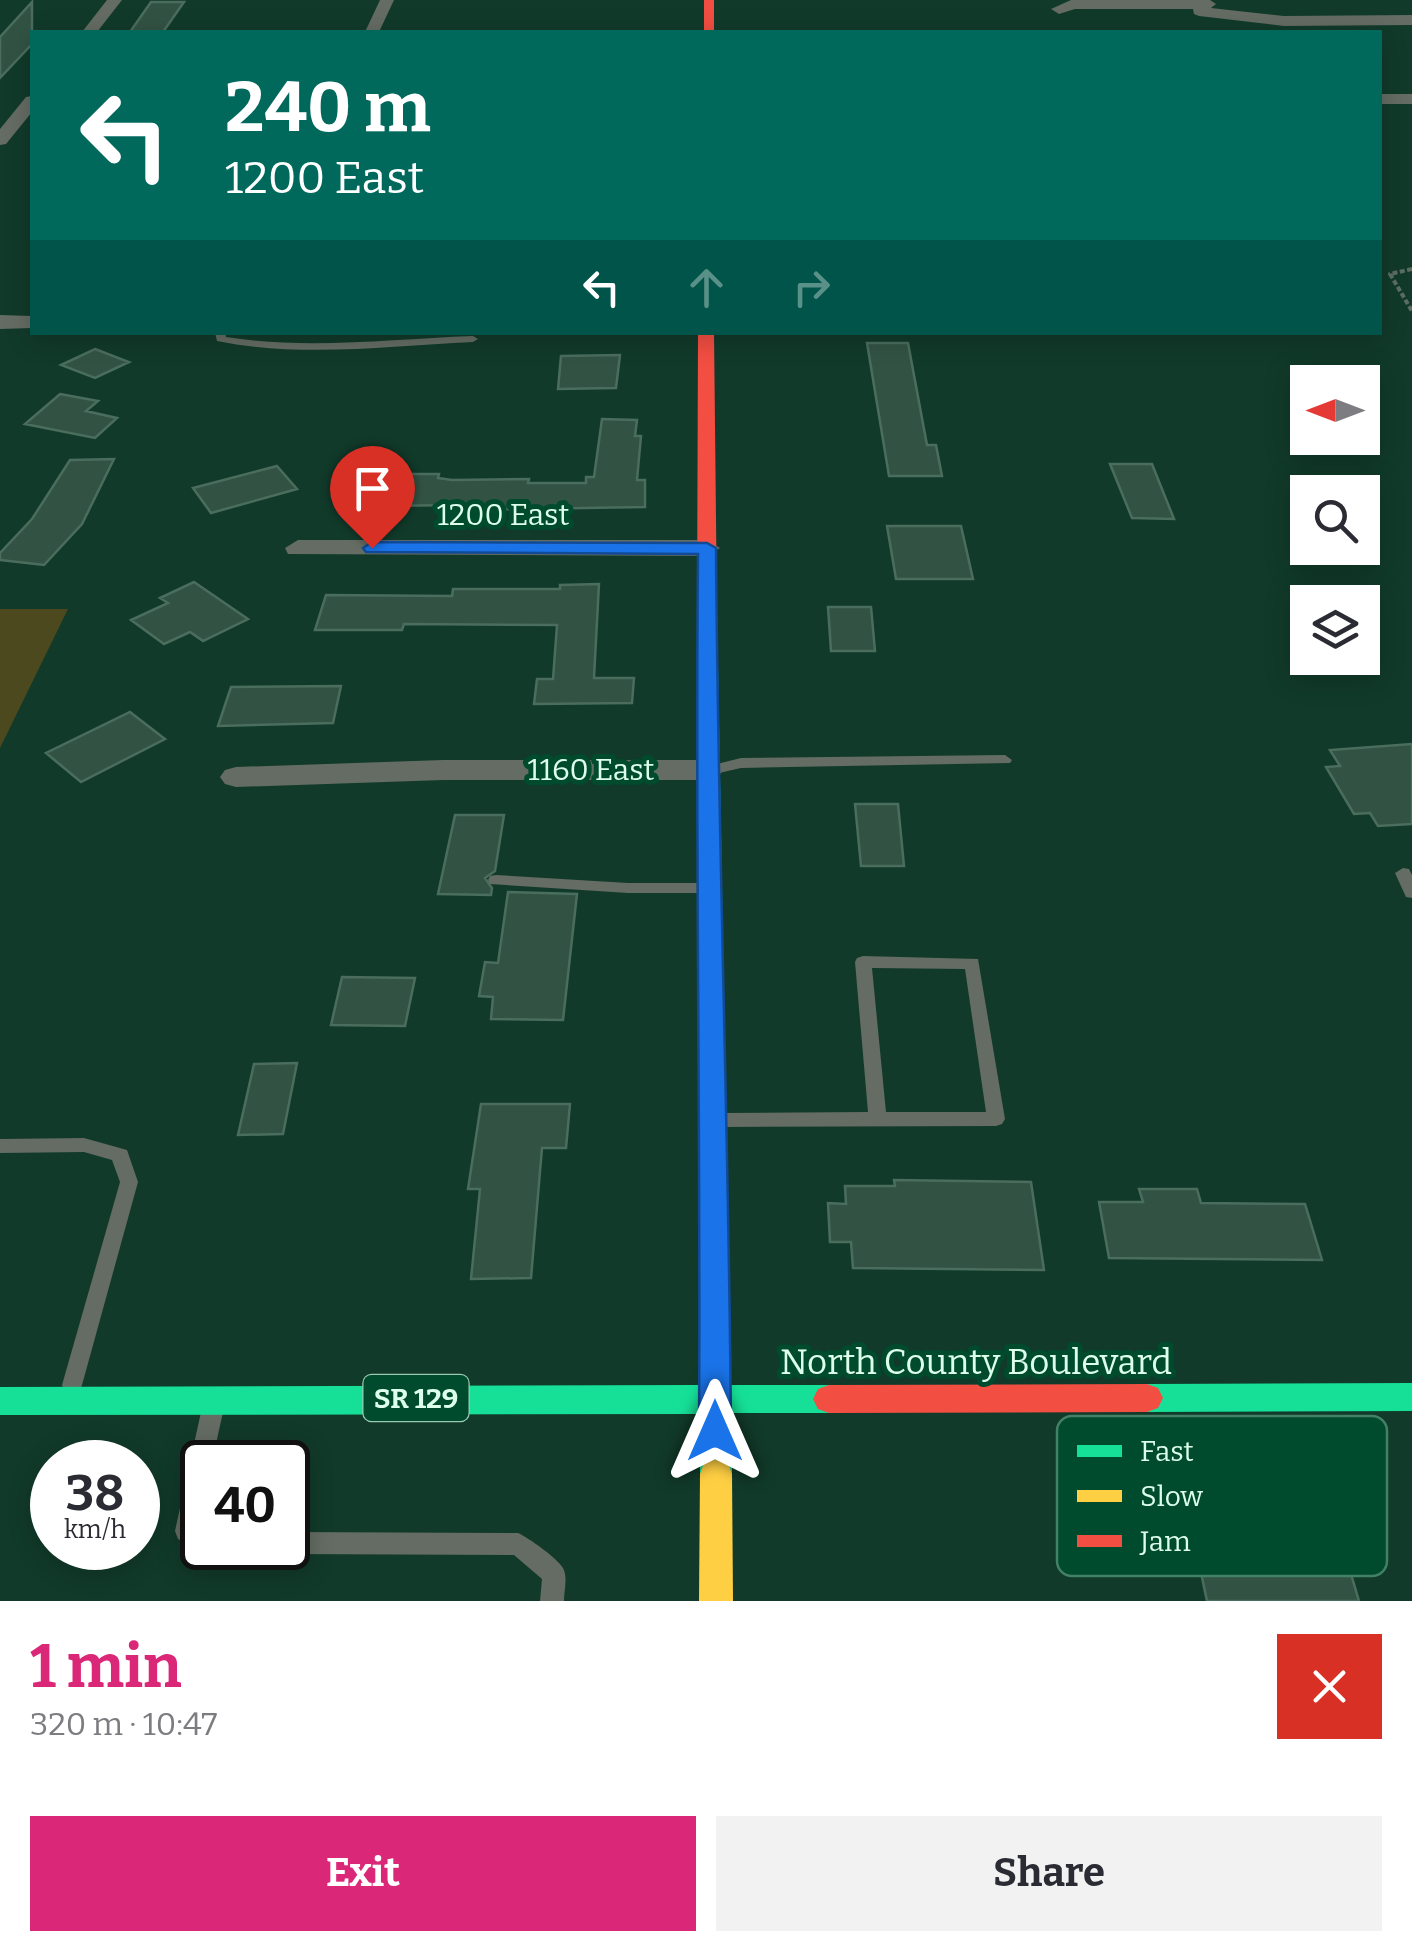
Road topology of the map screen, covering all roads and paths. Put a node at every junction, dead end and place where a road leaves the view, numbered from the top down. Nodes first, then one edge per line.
1 (116, 0) edge
2 (386, 0) edge
3 (708, 0) edge
4 (1058, 9) dead end
5 (1203, 10) edge
6 (1412, 20) edge
7 (91, 30) edge
8 (373, 30) edge
9 (708, 30) edge
10 (1382, 99) edge
11 (1412, 99) edge
12 (30, 102) edge
13 (0, 140) edge
14 (1412, 269) edge
15 (1412, 312) edge
16 (0, 322) edge
17 (30, 322) edge
18 (220, 335) edge
19 (706, 335) edge
20 (473, 339) dead end
21 (298, 548) dead end
22 (707, 548) junction
23 (1005, 760) dead end
24 (707, 770) junction
25 (236, 777) dead end
26 (1403, 873) dead end
27 (496, 880) dead end
28 (707, 888) junction
29 (1412, 893) edge
30 (878, 1118) junction
31 (715, 1120) junction
32 (0, 1146) edge
33 (1412, 1396) edge
34 (715, 1397) junction
35 (68, 1400) junction
36 (215, 1400) junction
37 (0, 1401) edge
38 (206, 1440) edge
39 (310, 1544) edge
40 (552, 1601) edge
41 (716, 1601) edge

1 - 7 street
2 - 8 street
3 - 9 street
4 - 5 street
5 - 6 street
10 - 11 street
12 - 13 street
14 - 15 path
16 - 17 street
18 - 20 lane
19 - 22 street
21 - 22 street, 1200 East
22 - 24 street
23 - 24 lane, 1160 East
24 - 25 street, 1160 East
24 - 28 street
26 - 29 lane
27 - 28 lane
28 - 31 street
30 - 30 lane
30 - 31 lane
31 - 34 street
32 - 35 lane
33 - 34 street, North County Boulevard / SR 129
34 - 36 street, North County Boulevard / SR 129
34 - 41 street
35 - 36 street, North County Boulevard / SR 129
35 - 37 street, North County Boulevard / SR 129
36 - 38 lane
39 - 40 lane

